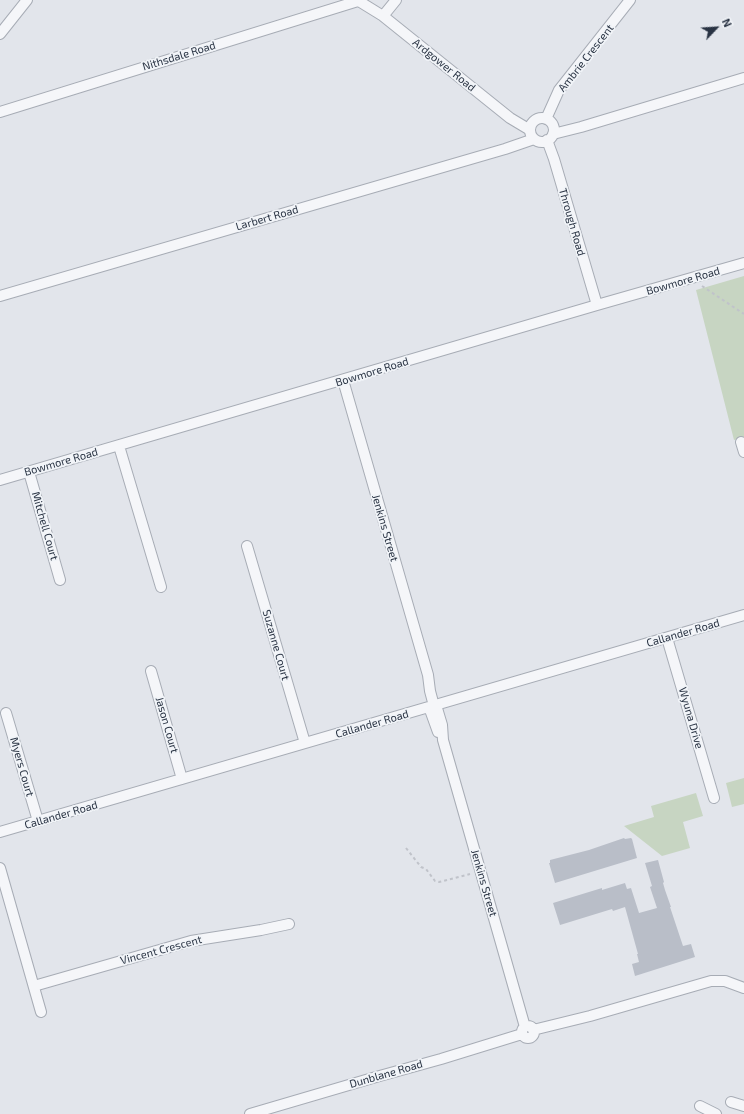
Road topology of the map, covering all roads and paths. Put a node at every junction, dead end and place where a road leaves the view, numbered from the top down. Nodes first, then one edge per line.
1 (27, 0) edge
2 (357, 0) edge
3 (396, 0) edge
4 (630, 0) edge
5 (383, 16) junction
6 (0, 34) edge
7 (744, 78) edge
8 (0, 112) edge
9 (546, 119) junction
10 (532, 134) junction
11 (550, 137) junction
12 (744, 263) edge
13 (692, 279) junction
14 (0, 296) edge
15 (597, 305) junction
16 (744, 314) edge
17 (343, 380) junction
18 (741, 442) dead end
19 (119, 446) junction
20 (744, 452) edge
21 (29, 472) junction
22 (0, 480) edge
23 (247, 546) dead end
24 (60, 580) dead end
25 (161, 587) dead end
26 (744, 615) edge
27 (668, 638) junction
28 (151, 672) dead end
29 (435, 706) junction
30 (6, 713) dead end
31 (305, 743) junction
32 (182, 779) junction
33 (714, 798) dead end
34 (38, 821) junction
35 (0, 832) edge
36 (406, 848) dead end
37 (0, 868) edge
38 (482, 875) junction
39 (289, 924) dead end
40 (34, 986) junction
41 (744, 988) edge
42 (41, 1012) dead end
43 (527, 1030) junction
44 (731, 1102) dead end
45 (700, 1106) dead end
46 (744, 1106) edge
47 (250, 1114) edge
48 (716, 1114) edge

1 - 6 street
2 - 5 street, Ardgower Road
2 - 8 street, Nithsdale Road
3 - 5 street
4 - 9 street, Ambrie Crescent
5 - 10 street, Ardgower Road
7 - 11 street
9 - 10 street
9 - 11 street
10 - 11 street
10 - 14 street, Larbert Road
11 - 15 street, Through Road
12 - 13 street, Bowmore Road
13 - 15 street, Bowmore Road
13 - 16 path
15 - 17 street, Bowmore Road
17 - 19 street, Bowmore Road
17 - 29 street, Jenkins Street
18 - 20 street
19 - 21 street, Bowmore Road
19 - 25 street
21 - 22 street, Bowmore Road
21 - 24 street, Mitchell Court
23 - 31 street, Suzanne Court
26 - 27 street, Callander Road
27 - 29 street, Callander Road
27 - 33 street, Wyuna Drive
28 - 32 street, Jason Court
29 - 31 street, Callander Road
29 - 38 street, Jenkins Street
30 - 34 street, Myers Court
31 - 32 street, Callander Road
32 - 34 street, Callander Road
34 - 35 street, Callander Road
36 - 38 path
37 - 40 street
38 - 43 street, Jenkins Street
39 - 40 street, Vincent Crescent
40 - 42 street
41 - 43 street, Dunblane Road
43 - 47 street, Dunblane Road
44 - 46 street
45 - 48 street

